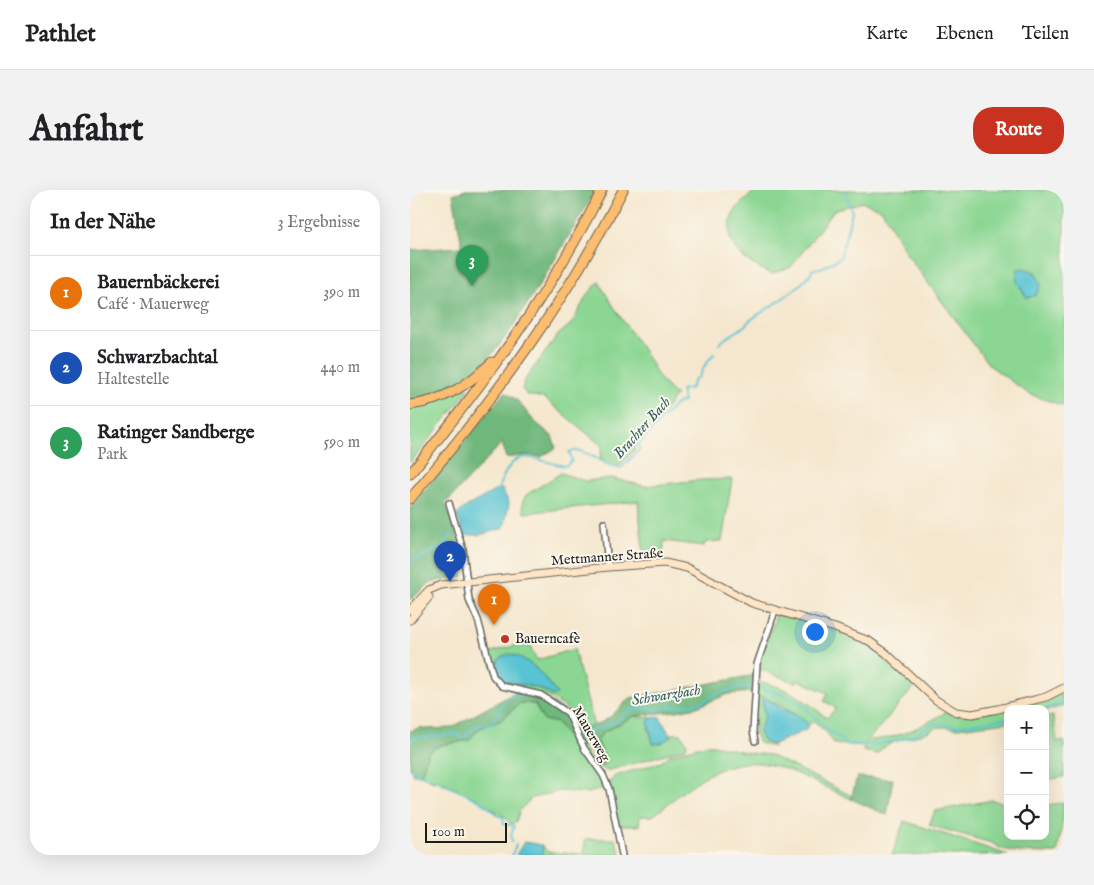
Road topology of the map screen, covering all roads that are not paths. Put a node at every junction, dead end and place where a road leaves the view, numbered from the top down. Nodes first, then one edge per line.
1 (602, 190) edge
2 (622, 190) edge
3 (510, 344) junction
4 (410, 405) edge
5 (410, 474) edge
6 (410, 499) edge
7 (448, 504) dead end
8 (604, 523) dead end
9 (608, 567) junction
10 (466, 583) junction
11 (448, 585) junction
12 (410, 610) edge
13 (775, 611) junction
14 (410, 620) edge
15 (1064, 688) edge
16 (755, 741) dead end
17 (622, 855) edge

1 - 3 highway
2 - 6 highway
3 - 4 highway
3 - 5 highway
7 - 10 street
8 - 9 street
9 - 10 main road, Mettmanner Straße
9 - 13 main road, Mettmanner Straße
10 - 11 main road, Mettmanner Straße
10 - 17 street, Mauerweg
11 - 12 main road, Mettmanner Straße
11 - 14 main road, Mettmanner Straße
13 - 15 main road, Mettmanner Straße
13 - 16 street

